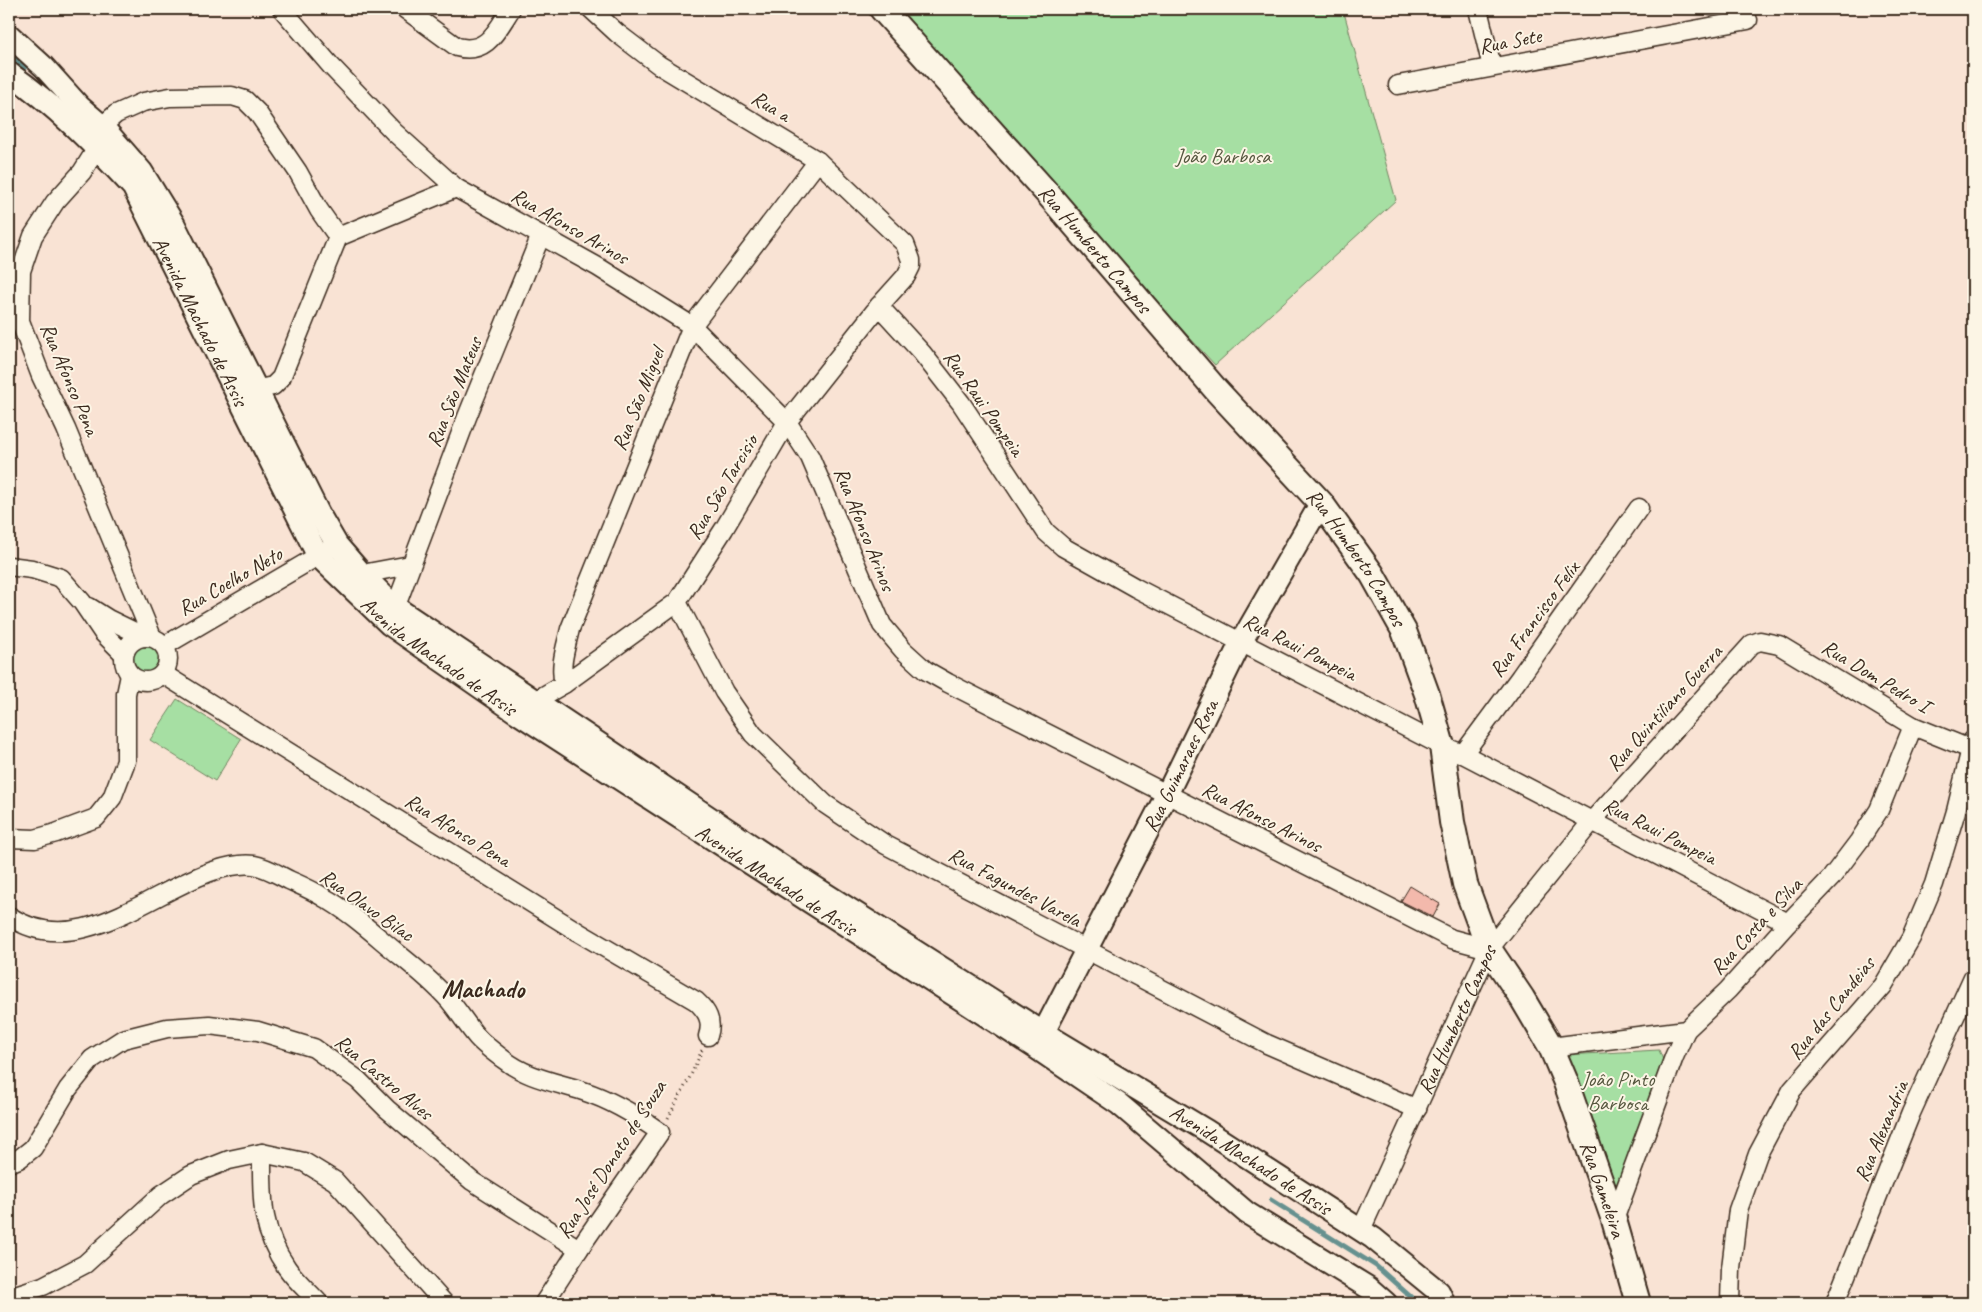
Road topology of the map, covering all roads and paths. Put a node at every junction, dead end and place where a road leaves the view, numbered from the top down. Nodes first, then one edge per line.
1 (282, 9) edge
2 (405, 9) edge
3 (511, 9) edge
4 (591, 9) edge
5 (882, 9) edge
6 (1478, 9) edge
7 (1748, 20) dead end
8 (9, 34) edge
9 (1492, 66) junction
10 (9, 73) edge
11 (1398, 85) dead end
12 (102, 126) junction
13 (97, 148) junction
14 (818, 161) junction
15 (456, 188) junction
16 (541, 235) junction
17 (338, 237) junction
18 (911, 260) joint
19 (879, 306) junction
20 (692, 326) junction
21 (256, 391) junction
22 (235, 394) junction
23 (787, 422) junction
24 (1321, 503) junction
25 (1640, 508) dead end
26 (337, 545) junction
27 (318, 556) junction
28 (9, 566) edge
29 (410, 566) junction
30 (362, 574) junction
31 (82, 602) junction
32 (678, 602) junction
33 (392, 616) junction
34 (154, 640) junction
35 (1760, 641) joint
36 (1241, 642) junction
37 (124, 654) junction
38 (163, 674) junction
39 (136, 678) junction
40 (564, 684) junction
41 (536, 700) junction
42 (516, 712) junction
43 (1913, 726) junction
44 (1972, 745) edge
45 (1452, 750) junction
46 (1166, 794) junction
47 (1592, 821) junction
48 (9, 838) edge
49 (9, 916) edge
50 (1788, 922) junction
51 (1489, 949) junction
52 (1087, 950) junction
53 (1973, 978) edge
54 (1686, 1030) junction
55 (708, 1036) joint
56 (1040, 1040) junction
57 (1551, 1047) junction
58 (1417, 1109) junction
59 (660, 1132) junction
60 (262, 1152) junction
61 (9, 1162) edge
62 (1614, 1220) junction
63 (1361, 1230) junction
64 (579, 1249) junction
65 (9, 1297) edge
66 (319, 1303) edge
67 (444, 1303) edge
68 (544, 1303) edge
69 (1386, 1303) edge
70 (1444, 1303) edge
71 (1638, 1303) edge
72 (1730, 1303) edge
73 (1835, 1303) edge

1 - 15 street, Rua Afonso Arinos
2 - 3 street
4 - 14 street, Rua a
5 - 24 main road, Rua Humberto Campos
6 - 9 street
7 - 9 street, Rua Sete
8 - 12 street, Avenida Machado de Assis
9 - 11 street, Rua Sete
10 - 13 street, Avenida Machado de Assis
12 - 13 street, Rua Afonso Pena
12 - 17 street
12 - 21 street, Avenida Machado de Assis
13 - 22 street, Avenida Machado de Assis
13 - 34 street, Rua Afonso Pena
14 - 18 street, Rua a
14 - 20 street, Rua São Miguel
15 - 16 street, Rua Afonso Arinos
15 - 17 street
16 - 20 street, Rua Afonso Arinos
16 - 29 street, Rua São Mateus
17 - 21 street
18 - 19 street, Rua São Tarcisio
19 - 23 street, Rua São Tarcisio
19 - 36 street, Rua Raui Pompeia
20 - 23 street, Rua Afonso Arinos
20 - 40 street, Rua São Miguel
21 - 22 street
21 - 26 street, Avenida Machado de Assis
22 - 27 street, Avenida Machado de Assis
23 - 32 street, Rua São Tarcisio
23 - 46 street, Rua Afonso Arinos
24 - 36 street, Rua Guimaraes Rosa
24 - 45 main road, Rua Humberto Campos
25 - 45 street, Rua Francisco Felix
26 - 27 street, Rua Coelho Neto
26 - 30 street, Avenida Machado de Assis
27 - 33 street, Avenida Machado de Assis
27 - 34 street, Rua Coelho Neto
28 - 31 street
29 - 30 street
29 - 33 street, Rua São Mateus
30 - 33 street, Avenida Machado de Assis
31 - 34 street
31 - 37 street
32 - 40 street, Rua São Tarcisio
32 - 52 street, Rua Fagundes Varela
33 - 41 street, Avenida Machado de Assis
33 - 42 street, Avenida Machado de Assis
34 - 37 street
34 - 38 street
35 - 43 street, Rua Dom Pedro I
35 - 47 street, Rua Quintiliano Guerra
36 - 45 street, Rua Raui Pompeia
36 - 46 street, Rua Guimaraes Rosa
37 - 39 street
38 - 39 street
38 - 55 street, Rua Afonso Pena
39 - 48 street
40 - 41 street, Rua São Tarcisio
41 - 42 street, Rua São Tarcisio
41 - 56 street, Avenida Machado de Assis
42 - 56 street, Avenida Machado de Assis
43 - 44 street, Rua Dom Pedro I
43 - 50 street, Rua Costa e Silva
44 - 72 street, Rua das Candeias
45 - 47 street, Rua Raui Pompeia
45 - 51 main road, Rua Humberto Campos
46 - 51 street, Rua Afonso Arinos
46 - 52 street, Rua Guimaraes Rosa
47 - 50 street, Rua Raui Pompeia
47 - 51 street, Rua Quintiliano Guerra
49 - 59 street, Rua Olavo Bilac
50 - 54 street, Rua Costa e Silva
51 - 57 main road, Rua Gameleira
51 - 58 street, Rua Humberto Campos
52 - 56 street, Rua Guimaraes Rosa
52 - 58 street, Rua Fagundes Varela
53 - 73 street, Rua Alexandria
54 - 57 street
54 - 62 street
55 - 59 path, Rua José Donato de Souza
56 - 63 street, Avenida Machado de Assis
56 - 69 street, Avenida Machado de Assis
57 - 62 main road, Rua Gameleira
58 - 63 street, Rua Humberto Campos
59 - 64 street, Rua José Donato de Souza
60 - 65 street
60 - 66 street
60 - 67 street
61 - 64 street, Rua Castro Alves
62 - 71 main road, Rua Gameleira
63 - 70 street, Avenida Machado de Assis
64 - 68 street, Rua José Donato de Souza

